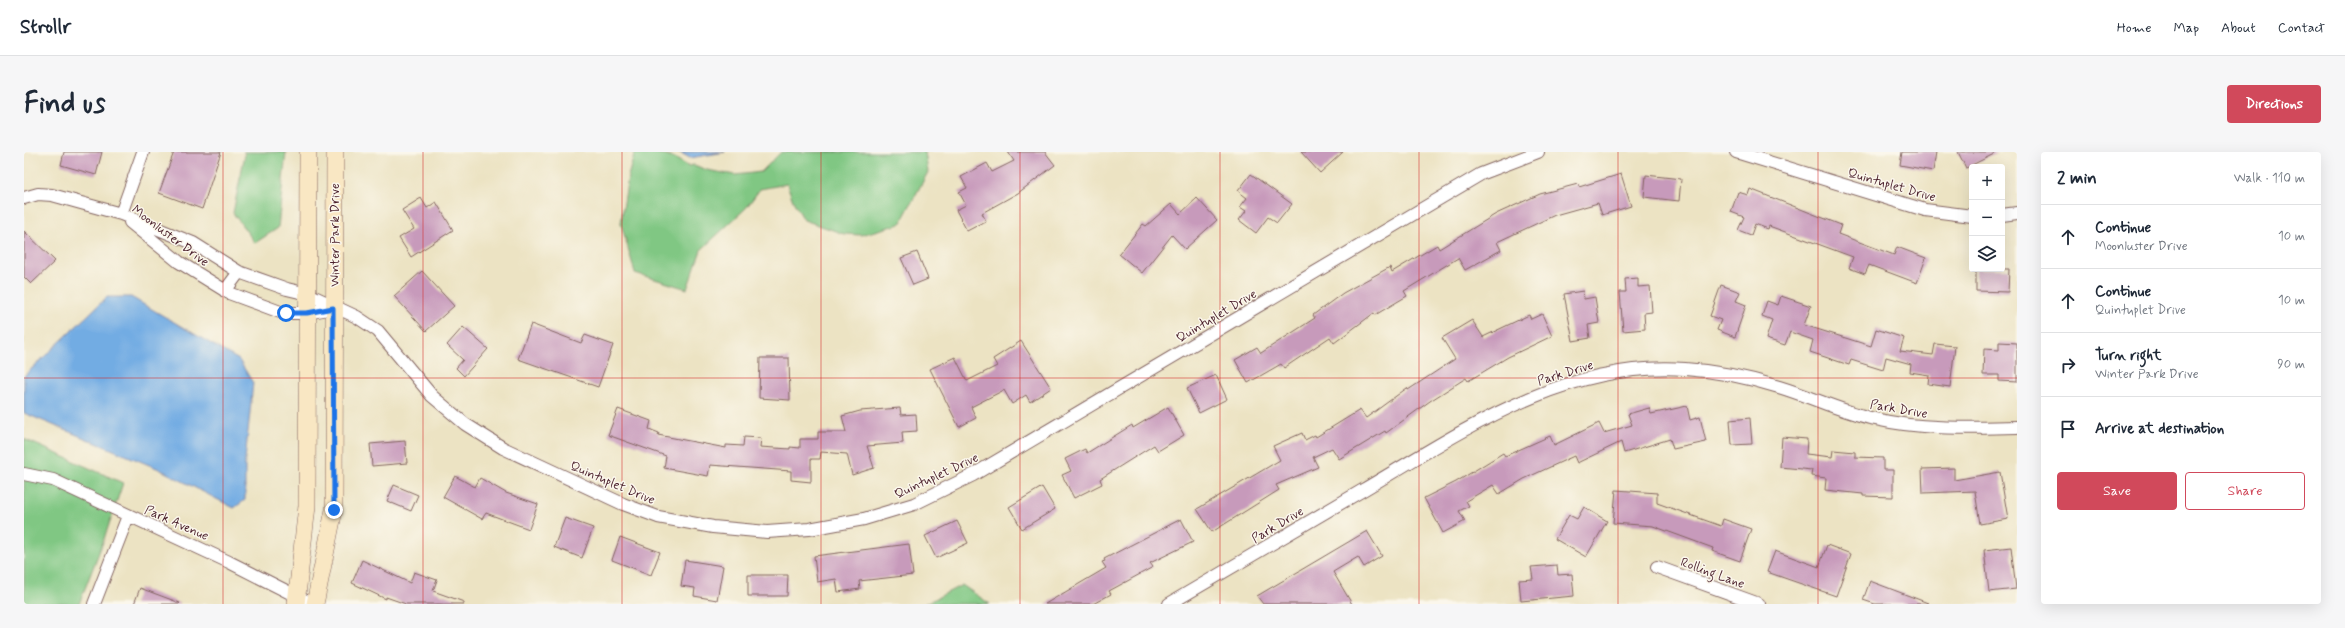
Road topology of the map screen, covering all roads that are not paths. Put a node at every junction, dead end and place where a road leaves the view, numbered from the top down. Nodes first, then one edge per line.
1 (143, 152) edge
2 (308, 152) edge
3 (335, 152) edge
4 (1538, 152) edge
5 (1736, 152) edge
6 (24, 198) edge
7 (2017, 213) edge
8 (121, 214) junction
9 (2005, 215) edge
10 (1969, 216) edge
11 (239, 272) junction
12 (225, 291) junction
13 (308, 294) junction
14 (333, 308) junction
15 (307, 313) junction
16 (2017, 427) edge
17 (24, 474) edge
18 (128, 516) junction
19 (1657, 567) dead end
20 (302, 602) edge
21 (94, 604) edge
22 (315, 604) edge
23 (1169, 604) edge
24 (1759, 604) edge

1 - 8 street
2 - 13 street, Winter Park Drive
3 - 14 street, Winter Park Drive
4 - 14 street, Quintuplet Drive
5 - 10 street, Quintuplet Drive
6 - 8 street, Moonluster Drive
7 - 9 street
8 - 11 street, Moonluster Drive
8 - 12 street, Moonluster Drive
11 - 12 street
11 - 13 street, Moonluster Drive
12 - 15 street, Moonluster Drive
13 - 14 street, Quintuplet Drive
13 - 15 street, Winter Park Drive
14 - 15 street
14 - 22 street, Winter Park Drive
15 - 20 street, Winter Park Drive
16 - 23 street, Park Drive
17 - 18 street
18 - 20 street, Park Avenue
18 - 21 street, Park Avenue
19 - 24 street, Rolling Lane

